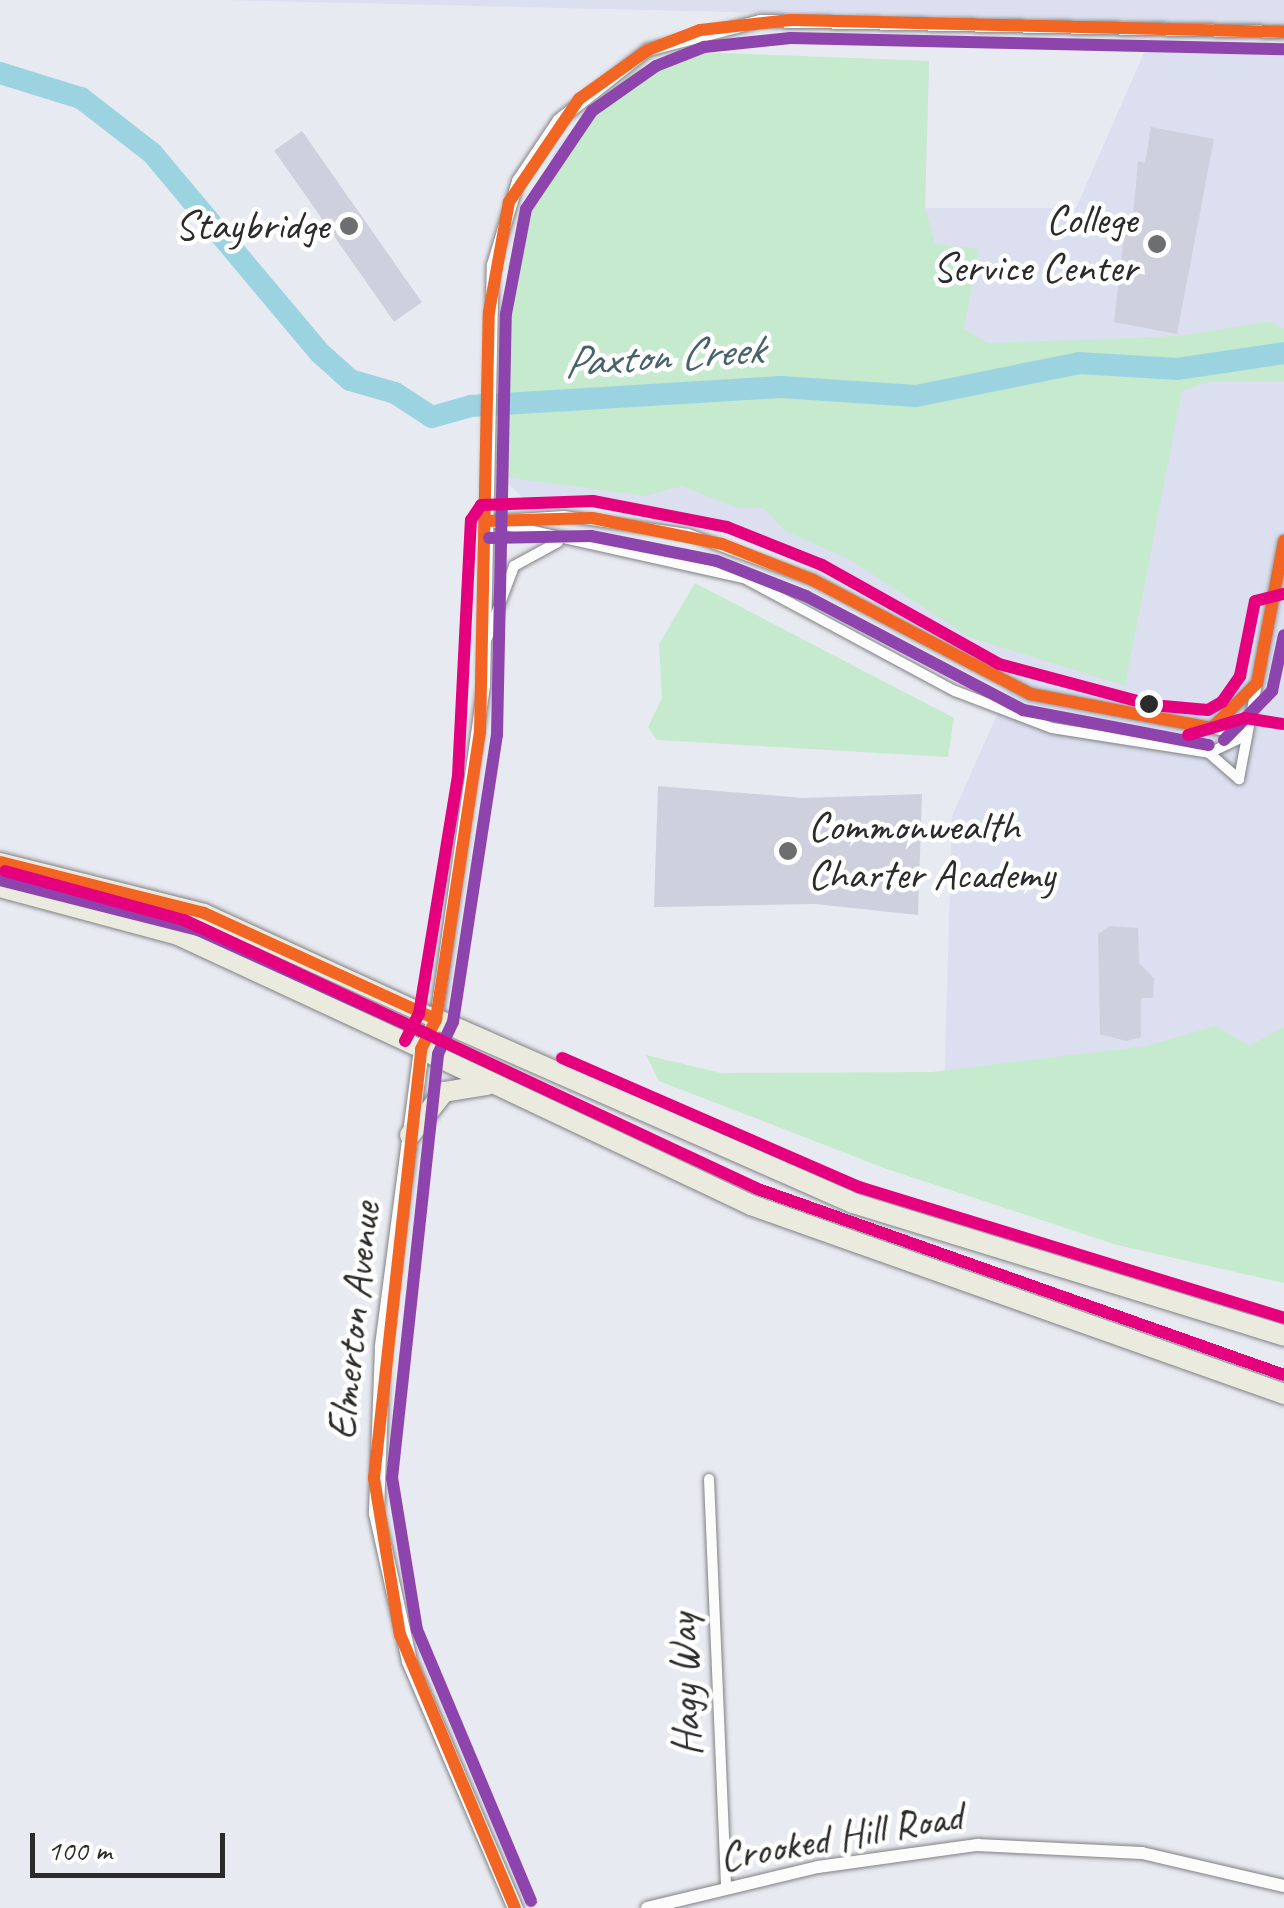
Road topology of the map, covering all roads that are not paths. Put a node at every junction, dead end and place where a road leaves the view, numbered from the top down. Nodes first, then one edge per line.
1 (1284, 32) edge
2 (488, 521) junction
3 (563, 541) junction
4 (1284, 541) edge
5 (487, 639) junction
6 (1257, 682) junction
7 (1212, 728) junction
8 (1247, 735) junction
9 (1209, 753) junction
10 (0, 862) edge
11 (0, 888) edge
12 (436, 1018) junction
13 (421, 1049) junction
14 (489, 1085) junction
15 (410, 1135) junction
16 (1284, 1336) edge
17 (1284, 1394) edge
18 (709, 1479) dead end
19 (1284, 1886) edge
20 (726, 1889) junction
21 (515, 1908) edge
22 (647, 1908) edge

1 - 2 street
2 - 3 street
2 - 5 street
2 - 7 street
3 - 5 street
3 - 9 street
4 - 6 street
5 - 12 street
6 - 7 street
6 - 8 street
7 - 8 street
8 - 9 street
8 - 9 street
10 - 12 highway
11 - 13 highway
12 - 13 main road, Elmerton Avenue
12 - 16 highway
13 - 14 highway
13 - 15 main road, Elmerton Avenue
14 - 15 highway
14 - 17 highway
15 - 21 main road, Elmerton Avenue
18 - 20 street, Hagy Way
19 - 20 street, Crooked Hill Road
20 - 22 street, Crooked Hill Road

